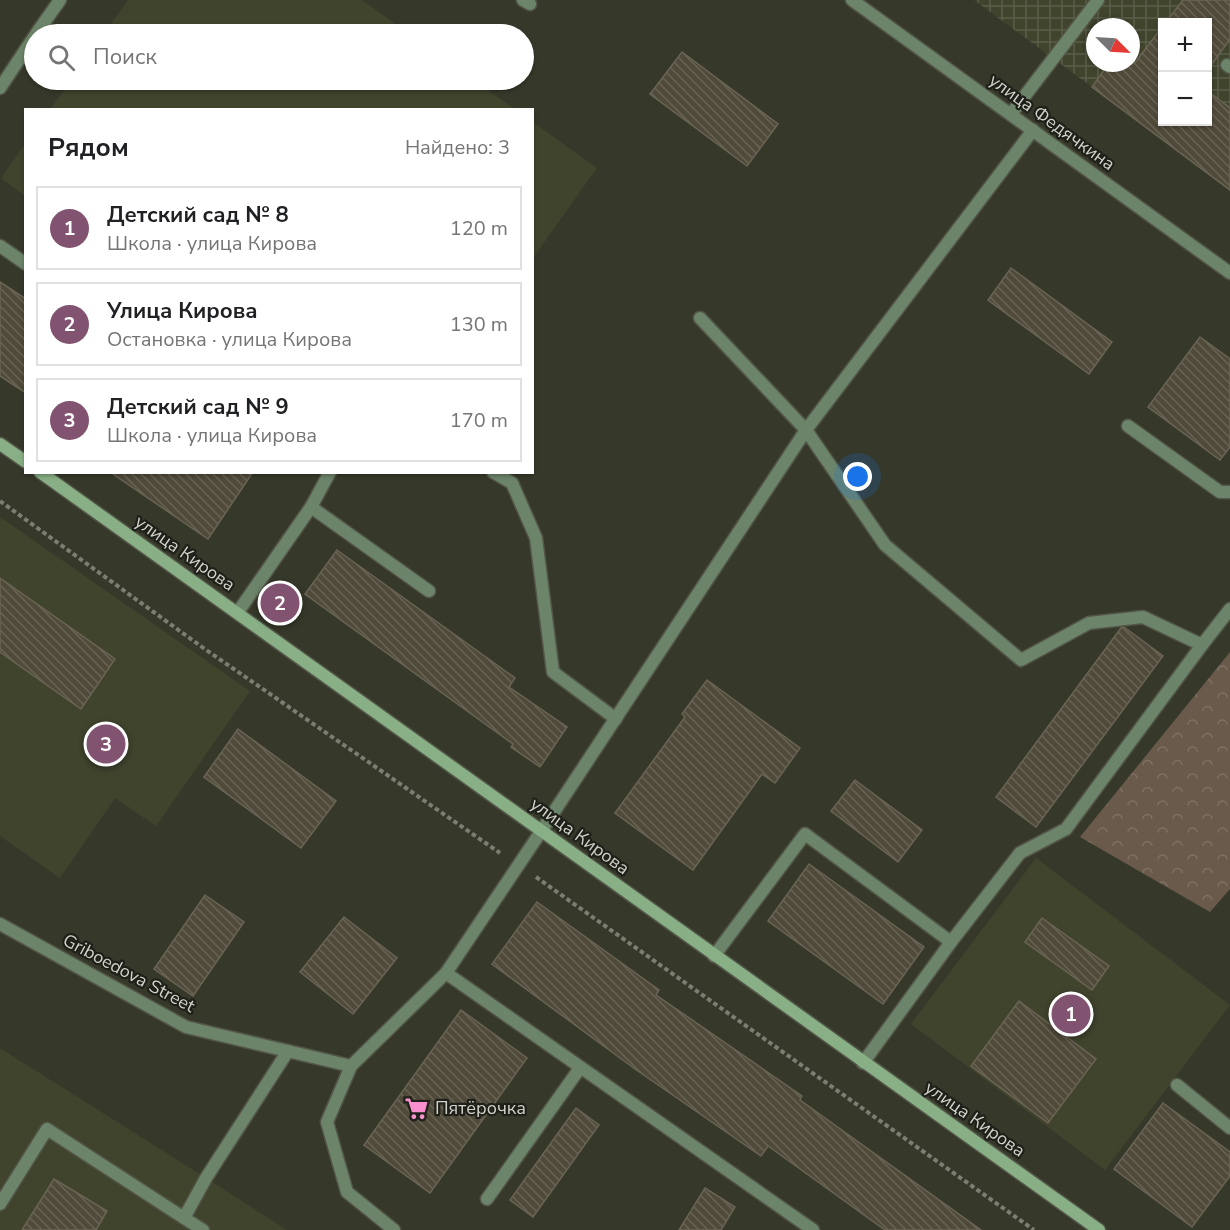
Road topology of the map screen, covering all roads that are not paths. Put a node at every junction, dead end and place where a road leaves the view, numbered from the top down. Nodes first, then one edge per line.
1 (60, 0) edge
2 (852, 0) edge
3 (1098, 0) edge
4 (43, 24) edge
5 (24, 52) edge
6 (0, 88) edge
7 (1011, 114) junction
8 (1033, 130) junction
9 (0, 246) edge
10 (24, 263) edge
11 (1230, 273) edge
12 (699, 318) dead end
13 (1128, 426) dead end
14 (806, 430) junction
15 (0, 444) edge
16 (24, 461) edge
17 (43, 474) edge
18 (329, 474) edge
19 (496, 474) edge
20 (1230, 492) edge
21 (311, 507) junction
22 (429, 591) dead end
23 (1230, 609) edge
24 (238, 612) junction
25 (1202, 645) junction
26 (615, 719) junction
27 (542, 830) junction
28 (0, 924) edge
29 (951, 942) junction
30 (714, 956) junction
31 (446, 973) junction
32 (288, 1051) junction
33 (863, 1063) junction
34 (351, 1066) junction
35 (580, 1068) junction
36 (1177, 1085) dead end
37 (1230, 1128) edge
38 (487, 1199) dead end
39 (0, 1204) edge
40 (184, 1218) junction
41 (203, 1230) edge
42 (394, 1230) edge
43 (813, 1230) edge
44 (1099, 1230) edge

1 - 4 street
2 - 7 street, улица Федячкина
3 - 7 street
5 - 6 street
7 - 8 street, улица Федячкина
8 - 11 street, улица Федячкина
8 - 14 street
9 - 10 street
12 - 14 street
13 - 20 street
14 - 25 street
14 - 26 street
15 - 16 main road
17 - 24 main road, улица Кирова
18 - 21 street
19 - 26 street
21 - 22 street
21 - 24 street
23 - 25 street
24 - 27 main road, улица Кирова
25 - 29 street
26 - 27 street
27 - 30 main road, улица Кирова
27 - 31 street
28 - 32 street, Griboedova Street
29 - 30 street
29 - 33 street
30 - 33 main road, улица Кирова
31 - 34 street
31 - 35 street
32 - 34 street, Griboedova Street
32 - 40 street
33 - 44 main road, улица Кирова
34 - 42 street
35 - 38 street
35 - 43 street
36 - 37 street
39 - 40 street
40 - 41 street

